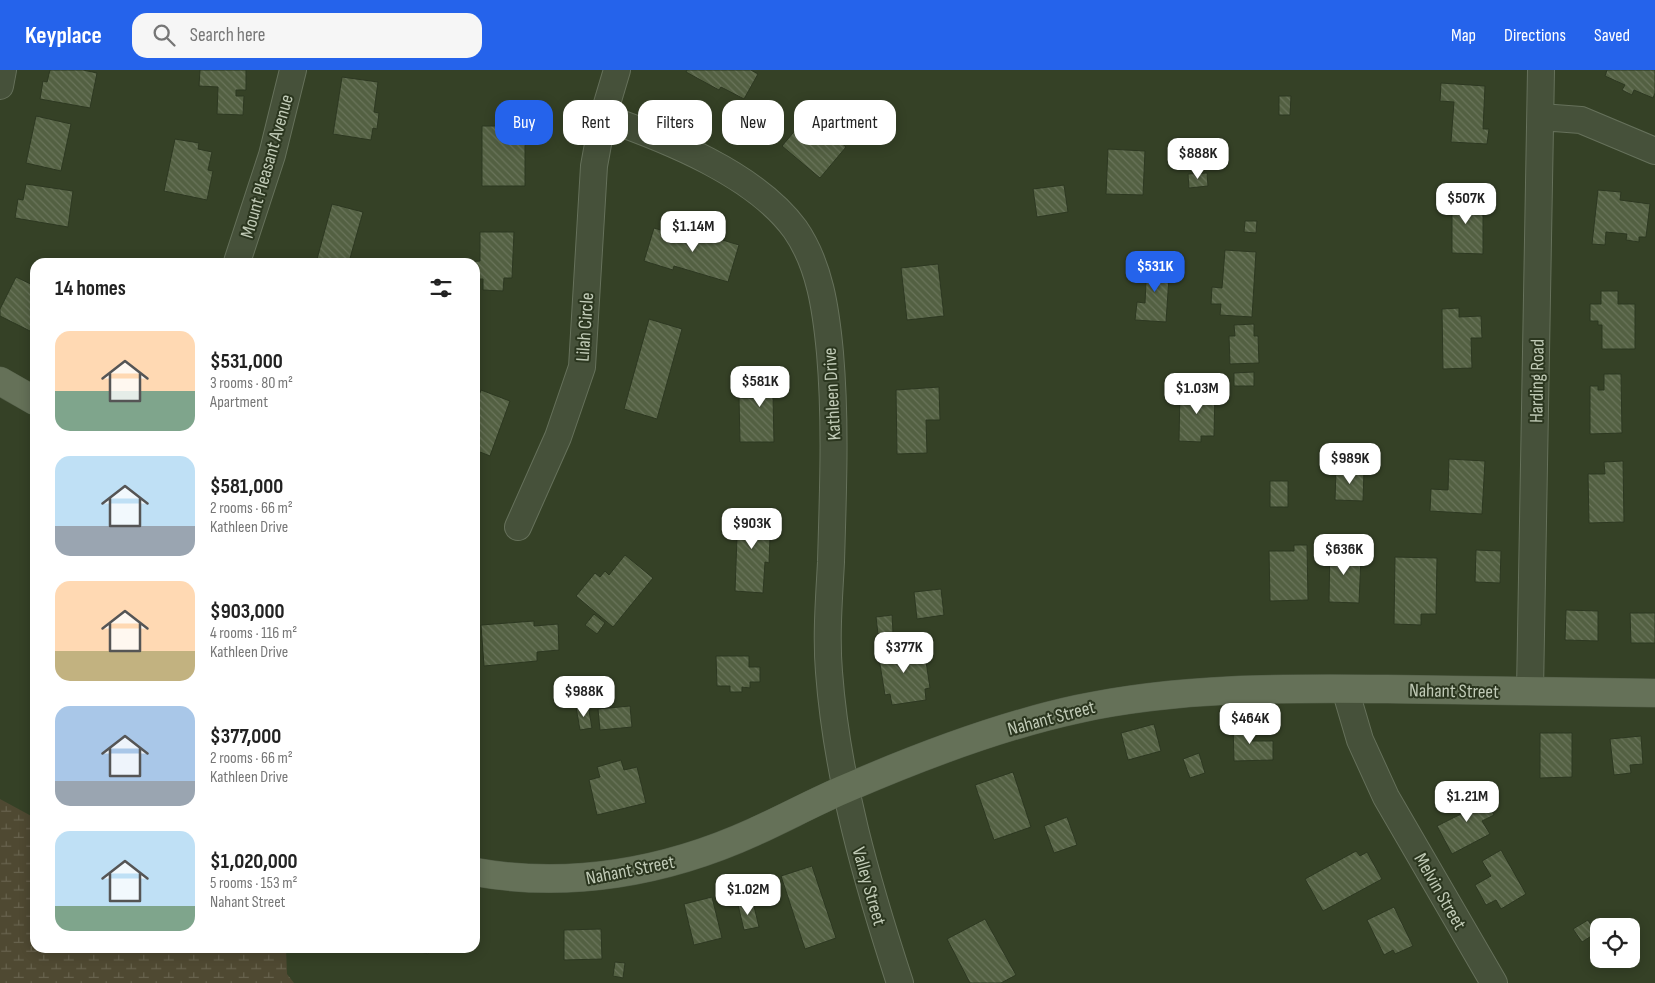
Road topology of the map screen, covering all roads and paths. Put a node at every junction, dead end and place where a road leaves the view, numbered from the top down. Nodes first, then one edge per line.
1 (3, 70) edge
2 (293, 70) edge
3 (617, 70) edge
4 (1540, 70) edge
5 (0, 86) edge
6 (609, 100) edge
7 (1541, 117) junction
8 (628, 125) edge
9 (598, 145) edge
10 (1655, 151) edge
11 (238, 258) edge
12 (0, 381) edge
13 (30, 399) edge
14 (518, 527) dead end
15 (1345, 689) junction
16 (1530, 691) junction
17 (1655, 693) edge
18 (846, 788) junction
19 (480, 873) edge
20 (900, 983) edge
21 (1494, 983) edge

1 - 5 street
2 - 11 street, Mount Pleasant Avenue
3 - 6 street, Lilah Circle
4 - 7 street, Harding Road
7 - 10 street
7 - 16 street, Harding Road
8 - 18 street, Kathleen Drive
9 - 14 street, Lilah Circle
12 - 13 main road
15 - 16 main road, Nahant Street
15 - 18 main road, Nahant Street
15 - 21 street, Melvin Street
16 - 17 main road, Nahant Street
18 - 19 main road, Nahant Street
18 - 20 street, Valley Street

